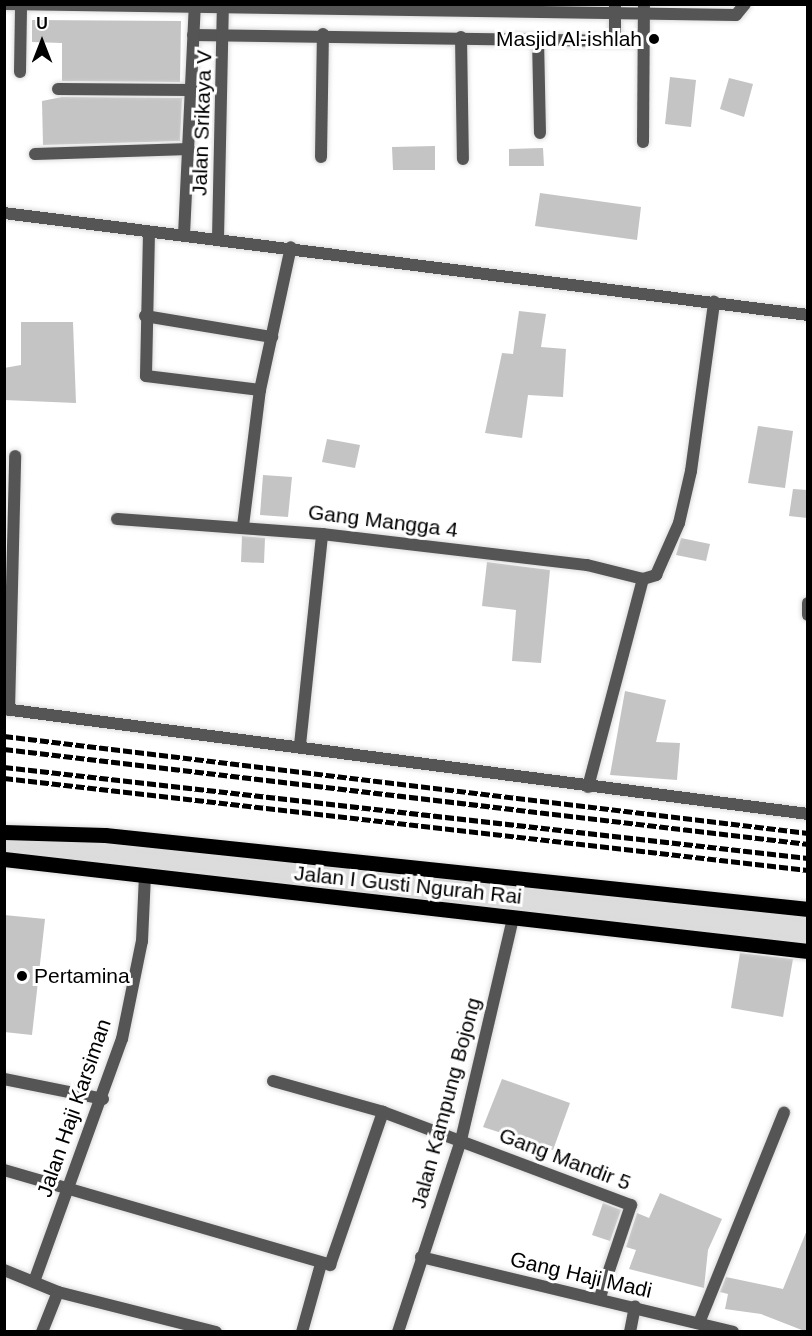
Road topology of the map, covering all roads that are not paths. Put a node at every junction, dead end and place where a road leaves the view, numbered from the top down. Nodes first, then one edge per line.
1 (6, 4) edge
2 (746, 4) edge
3 (21, 6) junction
4 (92, 6) edge
5 (195, 8) edge
6 (511, 8) edge
7 (223, 9) junction
8 (615, 9) edge
9 (644, 9) edge
10 (224, 34) junction
11 (323, 34) junction
12 (193, 35) junction
13 (461, 37) junction
14 (615, 38) junction
15 (538, 39) junction
16 (643, 41) junction
17 (20, 72) dead end
18 (58, 89) dead end
19 (190, 90) junction
20 (540, 133) dead end
21 (643, 142) dead end
22 (189, 149) junction
23 (35, 154) dead end
24 (321, 157) dead end
25 (463, 159) dead end
26 (4, 213) edge
27 (149, 232) junction
28 (184, 235) junction
29 (218, 239) junction
30 (291, 247) junction
31 (714, 302) junction
32 (807, 315) edge
33 (145, 316) junction
34 (272, 337) junction
35 (260, 390) junction
36 (15, 456) dead end
37 (117, 519) dead end
38 (243, 526) junction
39 (322, 534) junction
40 (8, 556) edge
41 (643, 579) junction
42 (807, 603) edge
43 (807, 615) edge
44 (7, 710) edge
45 (300, 745) junction
46 (588, 787) junction
47 (807, 814) edge
48 (4, 832) edge
49 (4, 859) edge
50 (145, 875) junction
51 (807, 909) edge
52 (513, 918) junction
53 (807, 951) edge
54 (4, 1079) edge
55 (273, 1081) dead end
56 (103, 1099) junction
57 (382, 1112) junction
58 (784, 1113) dead end
59 (461, 1140) junction
60 (4, 1170) edge
61 (68, 1188) junction
62 (421, 1257) junction
63 (321, 1264) junction
64 (4, 1270) edge
65 (35, 1279) junction
66 (58, 1292) junction
67 (600, 1297) junction
68 (635, 1306) junction
69 (699, 1323) junction
70 (42, 1332) edge
71 (216, 1332) edge
72 (302, 1332) edge
73 (398, 1332) edge
74 (630, 1332) edge
75 (733, 1332) edge

1 - 3 street
2 - 9 street
3 - 4 street
3 - 17 street
4 - 5 street
5 - 7 street
5 - 12 street, Jalan Srikaya V
6 - 7 street
6 - 8 street
7 - 10 street, Jalan Srikaya V
8 - 9 street
8 - 14 street
9 - 16 street
10 - 11 street
10 - 12 street
10 - 29 street, Jalan Srikaya V
11 - 13 street
11 - 24 street
12 - 19 street, Jalan Srikaya V
13 - 15 street
13 - 25 street
14 - 15 street
14 - 16 street
15 - 20 street
16 - 21 street
18 - 19 street
19 - 22 street, Jalan Srikaya V
22 - 23 street
22 - 28 street, Jalan Srikaya V
26 - 27 street
27 - 28 street
27 - 33 street
28 - 29 street
29 - 30 street
30 - 31 street
30 - 34 street
31 - 32 street
31 - 41 street
33 - 34 street
33 - 35 street
34 - 35 street
35 - 38 street
36 - 40 street
37 - 38 street, Gang Mangga 4
38 - 39 street, Gang Mangga 4
39 - 41 street, Gang Mangga 4
39 - 45 street
40 - 44 street
41 - 46 street
42 - 43 street
44 - 45 street
45 - 46 street
46 - 47 street
48 - 51 main road, Jalan I Gusti Ngurah Rai
49 - 50 main road, Jalan I Gusti Ngurah Rai
50 - 52 main road, Jalan I Gusti Ngurah Rai
50 - 56 street, Jalan Haji Karsiman
52 - 53 main road, Jalan I Gusti Ngurah Rai
52 - 59 street, Jalan Kampung Bojong
54 - 56 street
55 - 57 street
56 - 61 street, Jalan Haji Karsiman
57 - 59 street
57 - 63 street
58 - 69 street
59 - 62 street, Jalan Kampung Bojong
59 - 67 street, Gang Mandir 5
60 - 61 street
61 - 63 street
61 - 65 street, Jalan Haji Karsiman
62 - 67 street, Gang Haji Madi
62 - 73 street, Jalan Kampung Bojong
63 - 72 street
64 - 65 street
65 - 66 street
66 - 70 street
66 - 71 street
67 - 68 street, Gang Haji Madi
68 - 69 street, Gang Haji Madi
68 - 74 street
69 - 75 street, Gang Haji Madi

